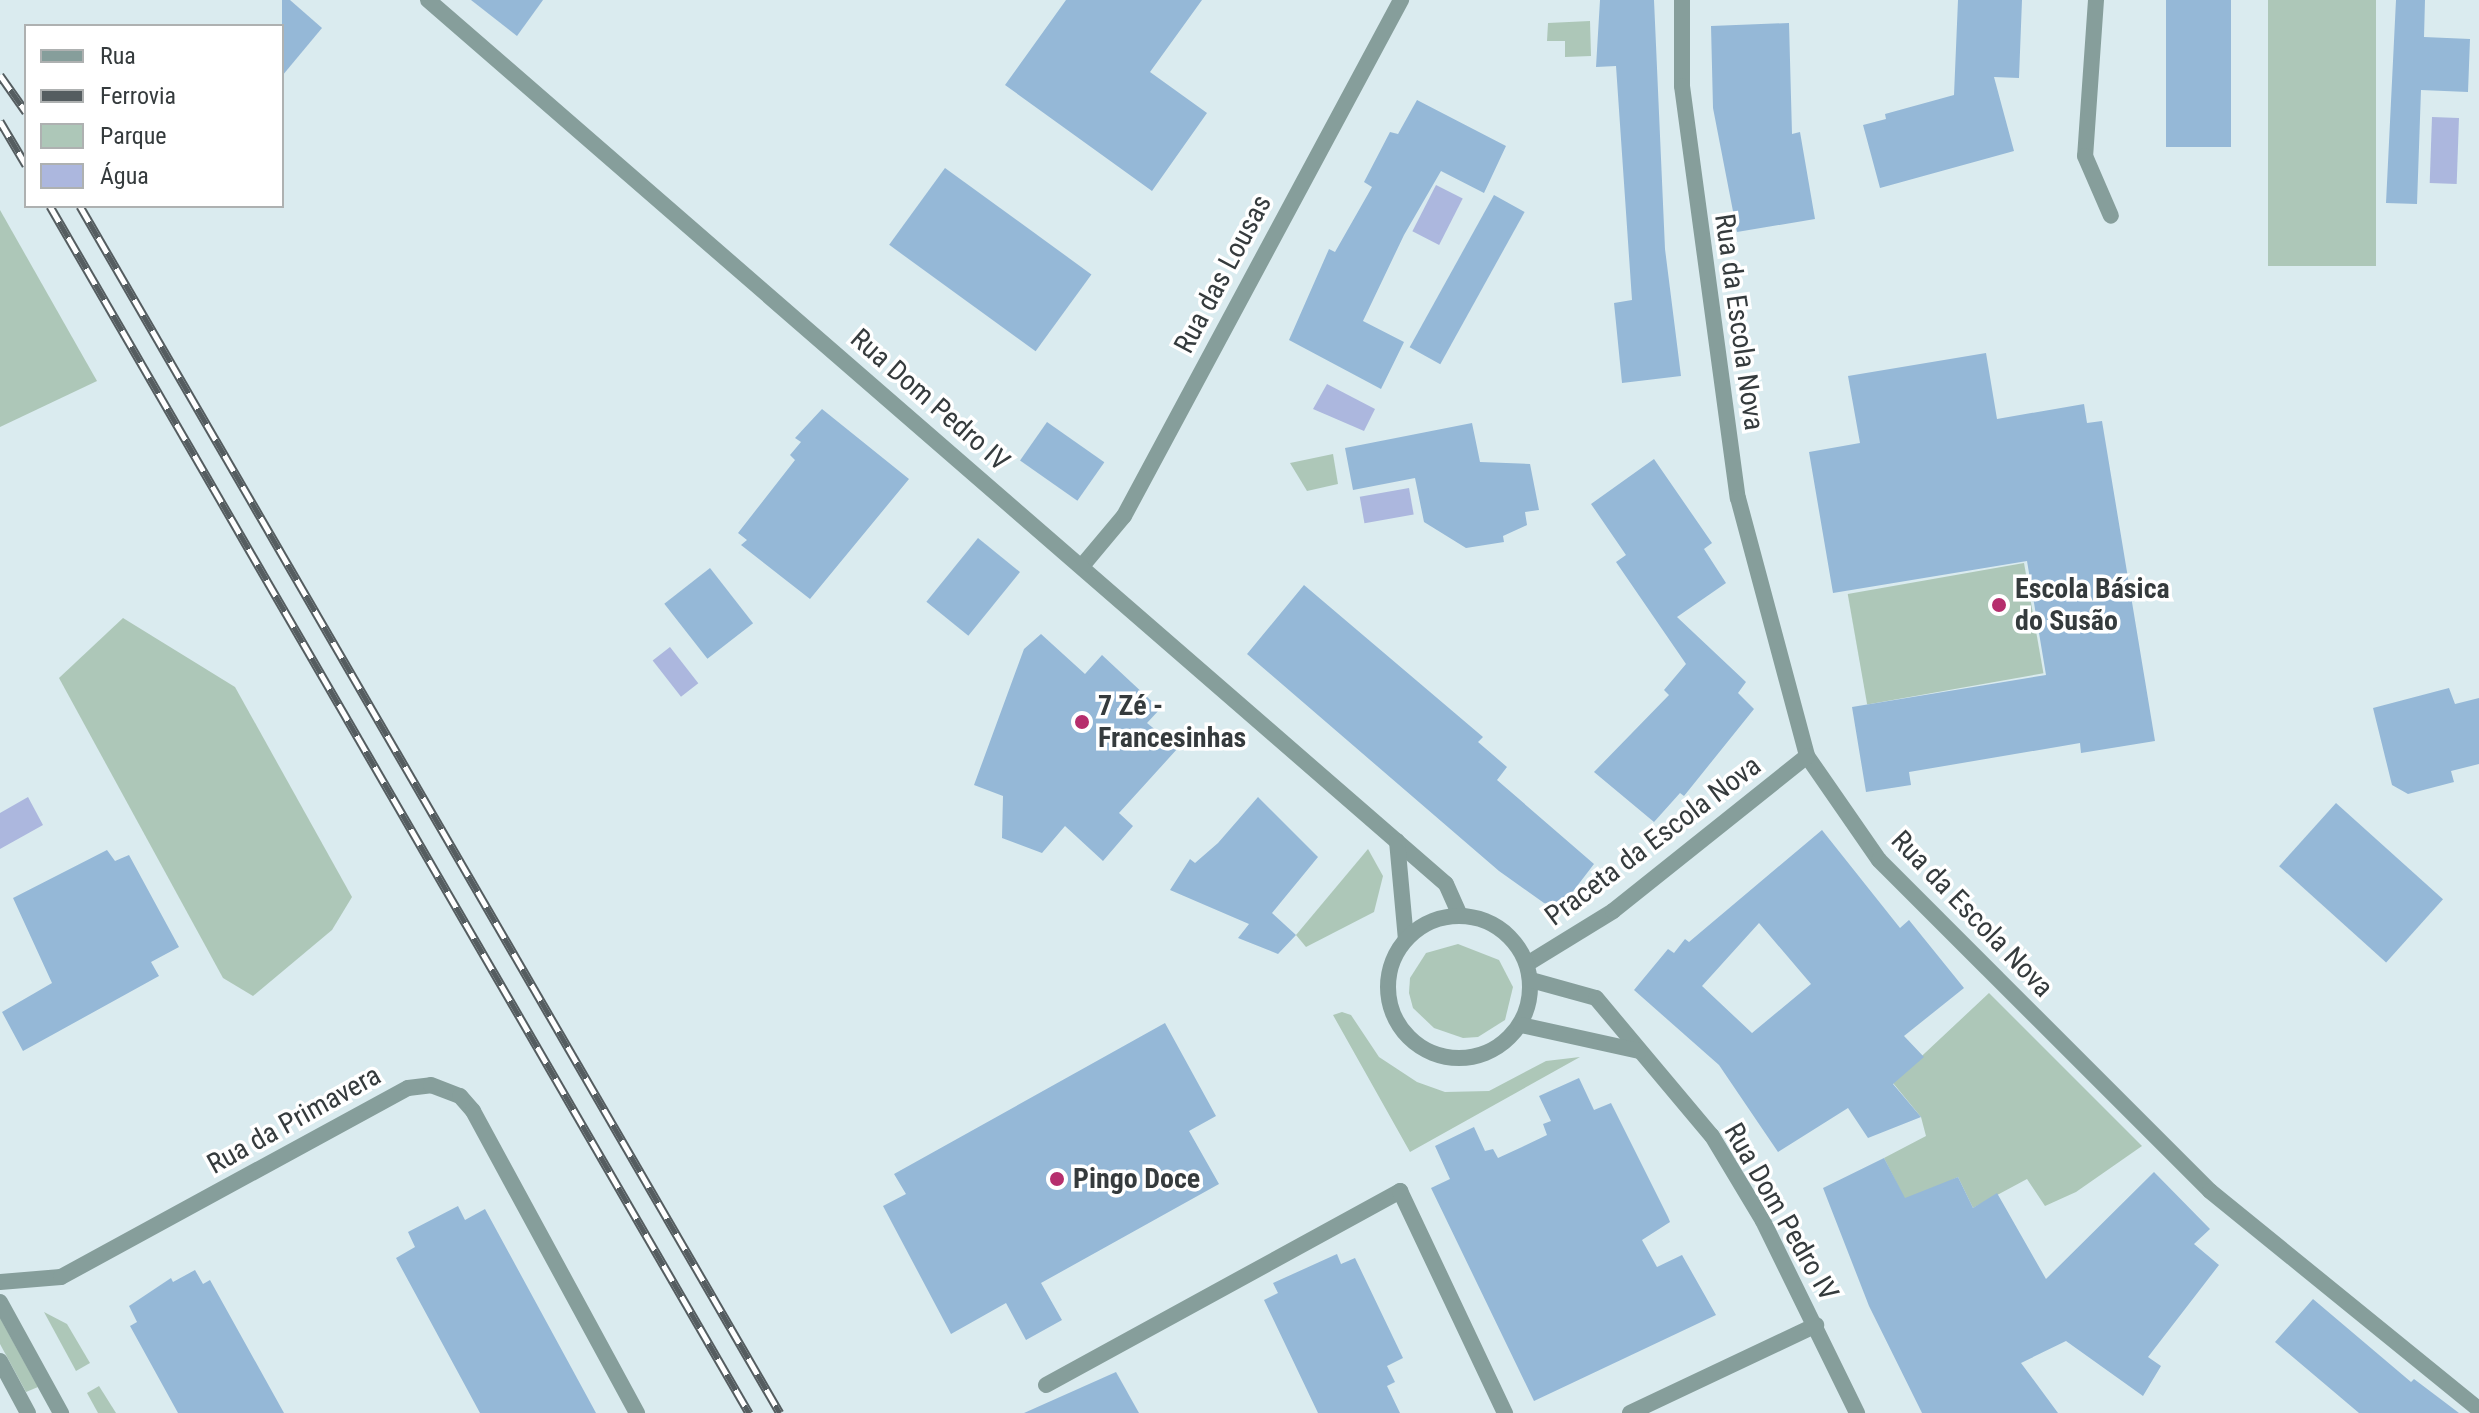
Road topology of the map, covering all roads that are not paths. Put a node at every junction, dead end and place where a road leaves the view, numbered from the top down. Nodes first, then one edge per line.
1 (428, 0) edge
2 (1401, 0) edge
3 (1682, 0) edge
4 (2096, 0) edge
5 (2111, 216) dead end
6 (1082, 566) junction
7 (1807, 756) junction
8 (1397, 841) junction
9 (1460, 916) junction
10 (1406, 939) junction
11 (1529, 972) junction
12 (1521, 1025) junction
13 (1639, 1051) junction
14 (0, 1282) edge
15 (0, 1302) edge
16 (1816, 1325) junction
17 (0, 1361) edge
18 (4, 1376) edge
19 (1046, 1385) dead end
20 (2479, 1410) edge
21 (28, 1413) edge
22 (61, 1413) edge
23 (637, 1413) edge
24 (1505, 1413) edge
25 (1630, 1413) edge
26 (1857, 1413) edge

1 - 6 street, Rua Dom Pedro IV
2 - 6 street, Rua das Lousas
3 - 7 street, Rua da Escola Nova
4 - 5 street
6 - 8 street, Rua Dom Pedro IV
7 - 11 street, Praceta da Escola Nova
7 - 20 street, Rua da Escola Nova
8 - 9 street, Rua Dom Pedro IV
8 - 10 street
9 - 10 street
9 - 11 street
10 - 12 street
11 - 12 street
11 - 13 street, Rua Dom Pedro IV
12 - 13 street
13 - 16 street, Rua Dom Pedro IV
14 - 23 street, Rua da Primavera
15 - 22 street
16 - 25 street
16 - 26 street, Rua Dom Pedro IV
17 - 18 street
18 - 21 street
19 - 24 street

